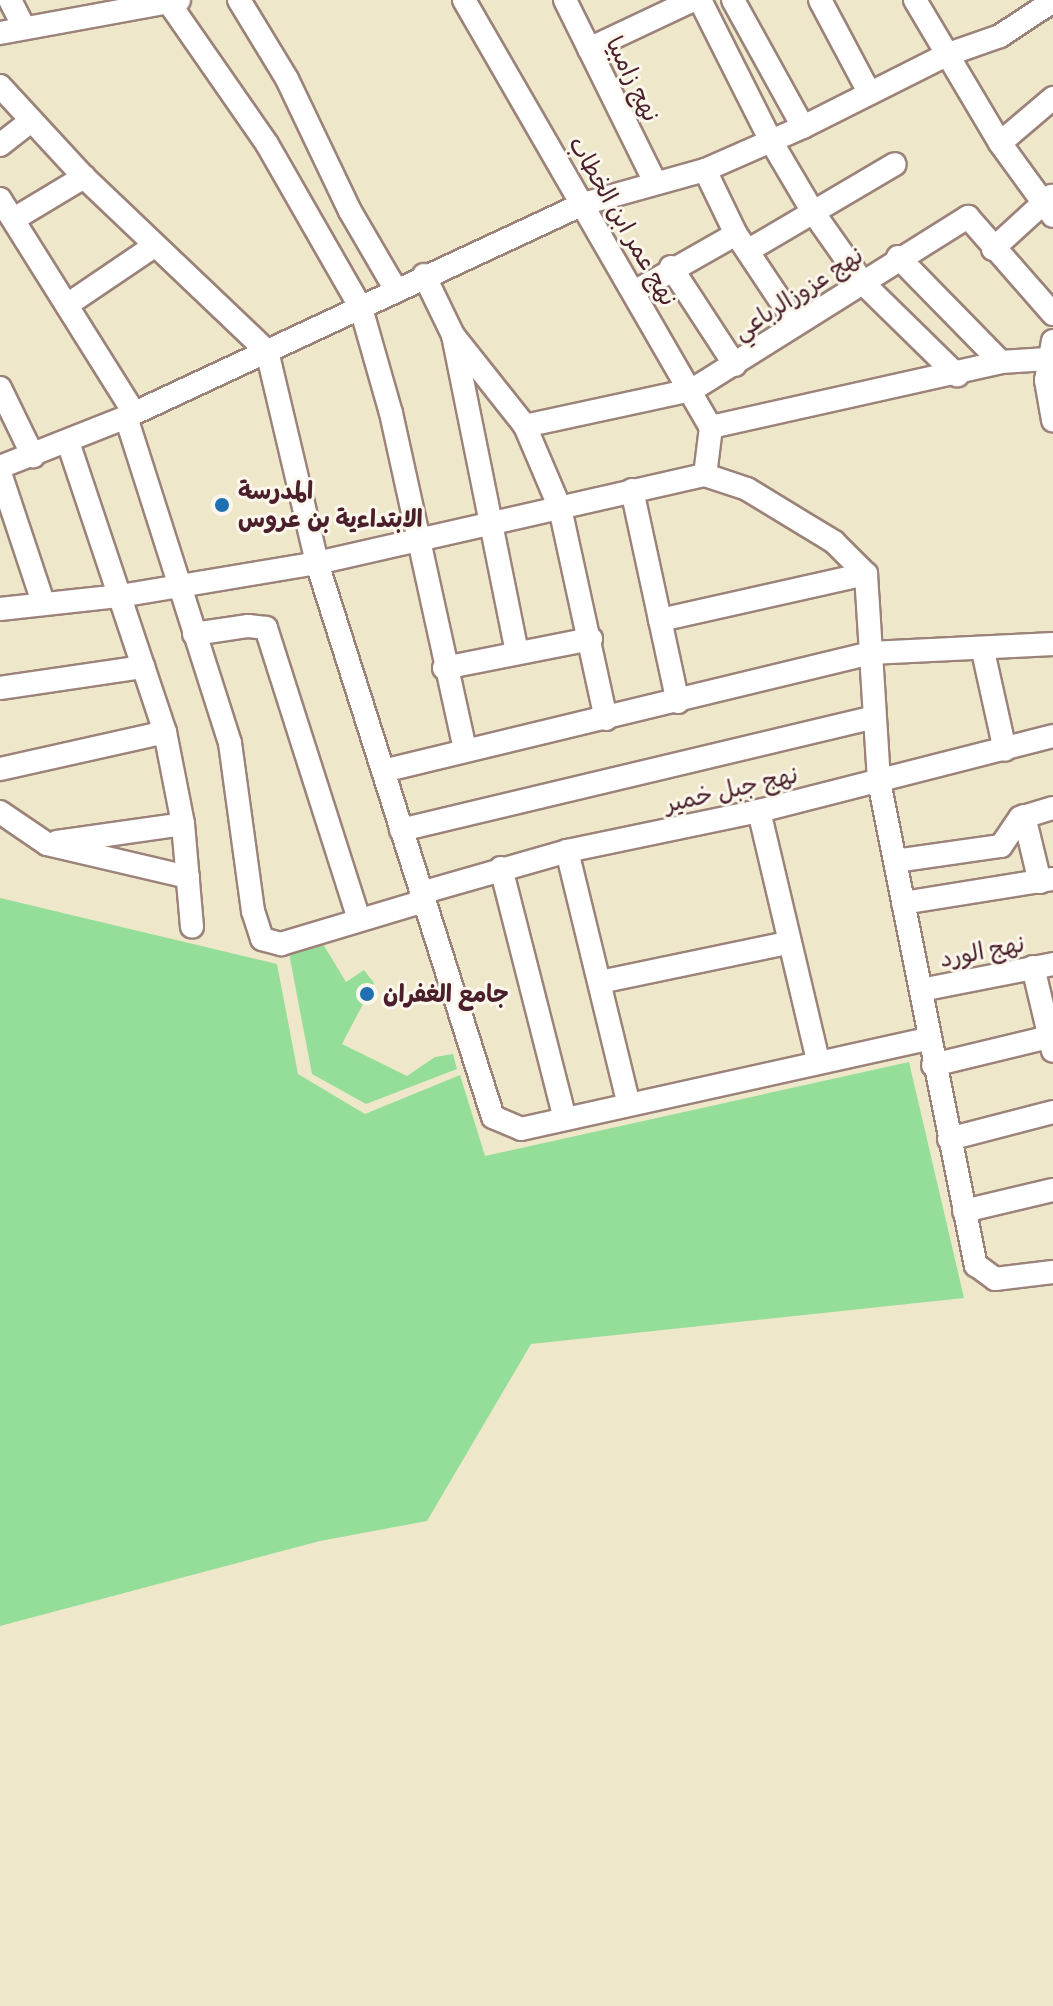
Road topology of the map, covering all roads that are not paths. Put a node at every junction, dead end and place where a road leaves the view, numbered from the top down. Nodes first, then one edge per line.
1 (10, 0) edge
2 (64, 0) edge
3 (239, 0) edge
4 (465, 0) edge
5 (565, 0) edge
6 (693, 0) edge
7 (700, 0) edge
8 (733, 0) edge
9 (820, 0) edge
10 (915, 0) edge
11 (171, 1) edge
12 (1050, 5) edge
13 (75, 21) junction
14 (24, 28) junction
15 (0, 33) edge
16 (589, 49) junction
17 (946, 55) junction
18 (0, 86) edge
19 (869, 92) junction
20 (1053, 98) edge
21 (31, 121) junction
22 (803, 127) junction
23 (771, 141) junction
24 (1000, 143) junction
25 (0, 145) edge
26 (895, 164) dead end
27 (705, 170) junction
28 (84, 177) junction
29 (654, 180) junction
30 (0, 199) edge
31 (583, 204) junction
32 (1050, 205) edge
33 (813, 212) junction
34 (14, 219) junction
35 (742, 242) junction
36 (154, 246) junction
37 (993, 249) junction
38 (898, 257) junction
39 (671, 267) junction
40 (424, 275) junction
41 (863, 283) junction
42 (396, 290) junction
43 (634, 292) junction
44 (67, 305) junction
45 (361, 308) junction
46 (1053, 314) edge
47 (796, 324) junction
48 (453, 335) junction
49 (1050, 350) edge
50 (267, 351) junction
51 (1001, 362) junction
52 (735, 365) junction
53 (957, 375) junction
54 (0, 388) edge
55 (692, 390) junction
56 (130, 415) junction
57 (1053, 420) edge
58 (525, 426) junction
59 (711, 427) junction
60 (68, 442) junction
61 (33, 456) junction
62 (0, 467) edge
63 (0, 473) edge
64 (705, 475) junction
65 (632, 490) junction
66 (560, 508) junction
67 (488, 521) junction
68 (417, 538) junction
69 (317, 563) junction
70 (866, 574) junction
71 (179, 585) junction
72 (120, 596) junction
73 (43, 602) junction
74 (0, 609) edge
75 (660, 620) junction
76 (194, 634) junction
77 (591, 639) junction
78 (1053, 644) edge
79 (517, 651) junction
80 (983, 651) junction
81 (871, 653) junction
82 (143, 667) junction
83 (444, 668) junction
84 (0, 688) edge
85 (678, 702) junction
86 (874, 717) junction
87 (606, 719) junction
88 (165, 732) junction
89 (1053, 736) edge
90 (465, 749) junction
91 (1005, 750) junction
92 (0, 769) edge
93 (383, 771) junction
94 (879, 781) junction
95 (1053, 808) edge
96 (759, 811) junction
97 (0, 812) edge
98 (1024, 816) junction
99 (183, 824) junction
100 (401, 830) junction
101 (47, 844) junction
102 (567, 851) junction
103 (895, 861) junction
104 (501, 868) junction
105 (188, 877) junction
106 (1046, 881) edge
107 (422, 897) junction
108 (903, 903) junction
109 (359, 920) junction
110 (192, 927) dead end
111 (787, 943) junction
112 (1043, 965) edge
113 (600, 982) junction
114 (921, 990) junction
115 (927, 1039) junction
116 (1052, 1042) edge
117 (818, 1061) junction
118 (933, 1065) junction
119 (628, 1102) junction
120 (1053, 1112) edge
121 (565, 1119) junction
122 (949, 1139) junction
123 (1053, 1190) edge
124 (964, 1211) junction
125 (1053, 1272) edge

1 - 14 street
2 - 13 street
3 - 42 street
4 - 31 street, نهج عمر ابن الخطاب
5 - 16 street, نهج زامبيا
6 - 16 street
7 - 23 street
8 - 22 street
9 - 19 street
10 - 17 street
11 - 13 street
11 - 45 street
12 - 17 street
13 - 14 street
14 - 15 street
16 - 29 street, نهج زامبيا
17 - 19 street
17 - 24 street
18 - 21 street
19 - 22 street
20 - 24 street
21 - 25 street
21 - 28 street
22 - 23 street
23 - 27 street
23 - 33 street
24 - 32 street
26 - 33 street
27 - 29 street
27 - 35 street
28 - 34 street
28 - 36 street
29 - 31 street
30 - 34 street
31 - 40 street
31 - 43 street, نهج عمر ابن الخطاب
32 - 37 street
33 - 35 street
33 - 41 street
34 - 44 street
35 - 39 street
35 - 47 street
36 - 44 street
36 - 50 street
37 - 38 street, نهج عزوزالرباعي
37 - 46 street, نهج عزوزالرباعي
38 - 41 street, نهج عزوزالرباعي
38 - 51 street
39 - 43 street
39 - 52 street
40 - 42 street
40 - 48 street
41 - 47 street, نهج عزوزالرباعي
41 - 53 street
42 - 45 street
43 - 55 street, نهج عمر ابن الخطاب
44 - 56 street
45 - 50 street
45 - 68 street
47 - 52 street, نهج عزوزالرباعي
48 - 58 street
48 - 67 street
49 - 51 street
49 - 57 street
50 - 56 street
50 - 69 street
51 - 53 street
52 - 55 street, نهج عزوزالرباعي
53 - 59 street
54 - 61 street
55 - 58 street, نهج عزوزالرباعي
55 - 59 street, نهج عمر ابن الخطاب
56 - 60 street
56 - 71 street
58 - 66 street
59 - 64 street
60 - 61 street
60 - 72 street
61 - 62 street
63 - 73 street
64 - 65 street
64 - 70 street
65 - 66 street
65 - 75 street
66 - 67 street
66 - 77 street
67 - 68 street
67 - 79 street
68 - 69 street
68 - 83 street
69 - 71 street
69 - 93 street
70 - 75 street
70 - 81 street
71 - 72 street
71 - 76 street
72 - 73 street
72 - 82 street
73 - 74 street
75 - 85 street
76 - 109 street
76 - 109 street, نهج جبل خمير
77 - 79 street
77 - 87 street
78 - 80 street
79 - 83 street
80 - 81 street
80 - 91 street
81 - 85 street
81 - 86 street
82 - 84 street
82 - 88 street
83 - 90 street
85 - 87 street
86 - 94 street
86 - 100 street
87 - 90 street
88 - 92 street
88 - 99 street
89 - 91 street, نهج جبل خمير
90 - 93 street
91 - 94 street, نهج جبل خمير
93 - 100 street
94 - 96 street, نهج جبل خمير
94 - 103 street
95 - 98 street
96 - 102 street, نهج جبل خمير
96 - 111 street
97 - 101 street
98 - 103 street
98 - 106 street
99 - 101 street
99 - 105 street
100 - 107 street
101 - 105 street
102 - 104 street, نهج جبل خمير
102 - 113 street
103 - 108 street
104 - 107 street, نهج جبل خمير
104 - 121 street
105 - 110 street
106 - 108 street
107 - 109 street, نهج جبل خمير
107 - 121 street
108 - 114 street
111 - 113 street
111 - 117 street
112 - 114 street, نهج الورد
112 - 116 street
113 - 119 street
114 - 115 street
115 - 117 street
115 - 118 street
116 - 118 street
117 - 119 street
118 - 122 street
119 - 121 street
120 - 122 street
122 - 124 street
123 - 124 street
124 - 125 street

